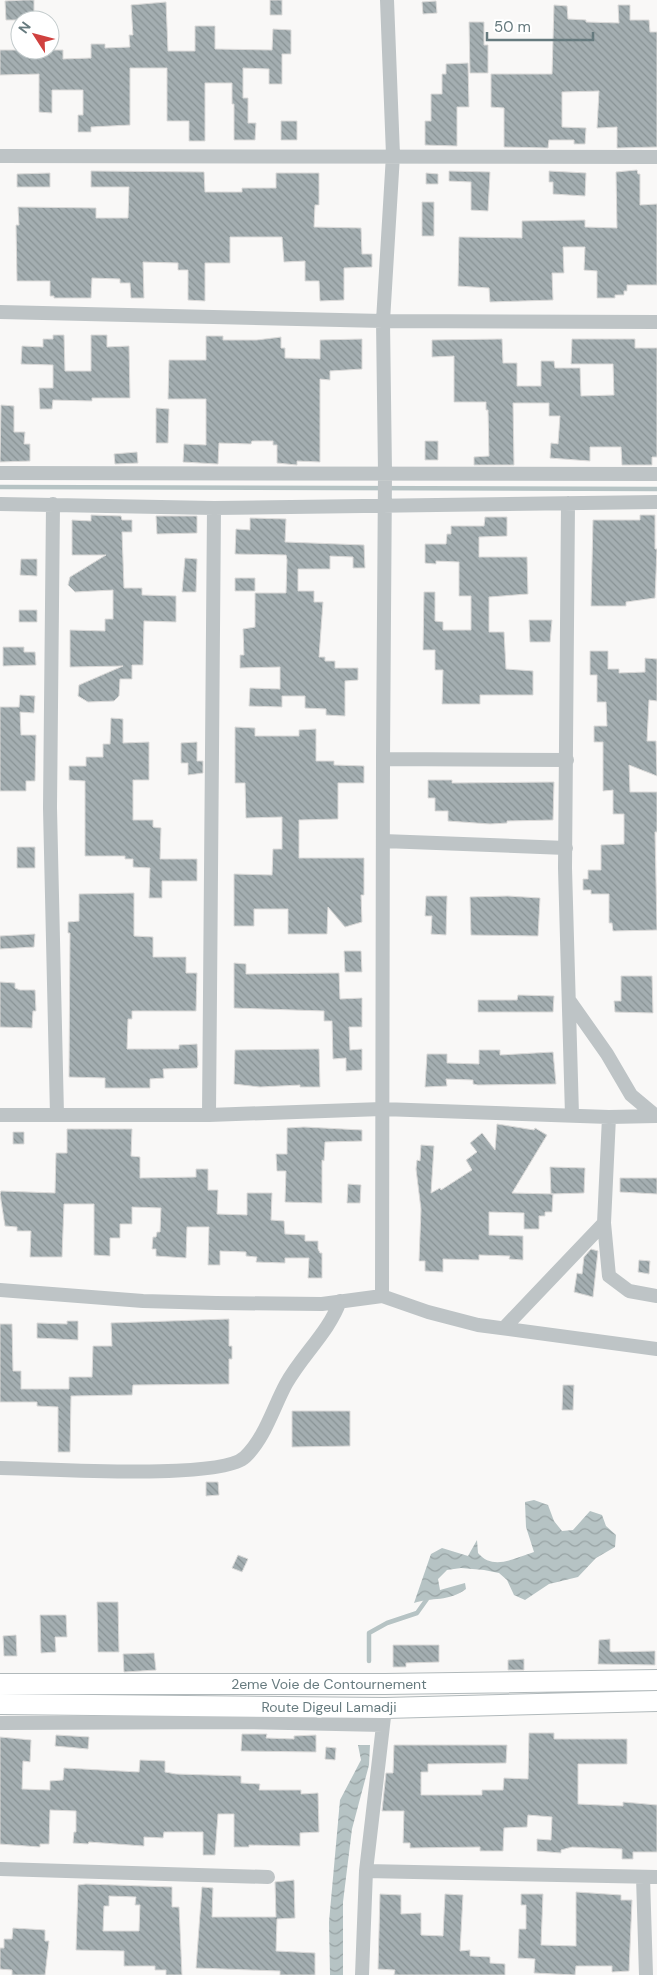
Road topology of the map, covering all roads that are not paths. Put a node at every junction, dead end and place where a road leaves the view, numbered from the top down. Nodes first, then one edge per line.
1 (387, 0) edge
2 (393, 155) junction
3 (0, 156) edge
4 (657, 157) edge
5 (0, 312) edge
6 (383, 321) junction
7 (657, 322) edge
8 (0, 473) edge
9 (657, 474) edge
10 (385, 477) junction
11 (657, 502) edge
12 (385, 503) junction
13 (568, 503) junction
14 (0, 504) edge
15 (53, 504) junction
16 (214, 508) junction
17 (383, 759) junction
18 (567, 760) junction
19 (383, 841) junction
20 (566, 848) junction
21 (569, 1000) junction
22 (382, 1109) junction
23 (0, 1115) edge
24 (57, 1115) junction
25 (209, 1115) junction
26 (572, 1115) junction
27 (656, 1116) edge
28 (609, 1117) junction
29 (604, 1223) junction
30 (0, 1290) edge
31 (382, 1296) junction
32 (657, 1296) edge
33 (340, 1301) junction
34 (504, 1328) junction
35 (657, 1349) edge
36 (0, 1468) edge
37 (657, 1680) edge
38 (0, 1684) edge
39 (657, 1701) edge
40 (0, 1704) edge
41 (384, 1716) junction
42 (0, 1723) edge
43 (0, 1869) edge
44 (366, 1871) junction
45 (268, 1877) dead end
46 (650, 1877) edge
47 (362, 1975) edge
48 (646, 1975) edge

1 - 2 street
2 - 3 street
2 - 4 street
2 - 6 street
5 - 6 street
6 - 7 street
6 - 10 street
8 - 10 street
9 - 10 street
10 - 12 street
11 - 13 street
12 - 13 street
12 - 16 street
12 - 17 street
13 - 18 street
14 - 15 street
15 - 16 street
15 - 24 street
16 - 25 street
17 - 18 street
17 - 19 street
18 - 20 street
19 - 20 street
19 - 22 street
20 - 21 street
21 - 26 street
21 - 27 street
22 - 25 street
22 - 26 street
22 - 31 street
23 - 24 street
24 - 25 street
26 - 28 street
27 - 28 street
28 - 29 street
29 - 32 street
29 - 34 street
30 - 33 street
31 - 33 street
31 - 34 street
33 - 36 street
34 - 35 street
37 - 38 main road, 2eme Voie de Contournement
39 - 41 main road, Route Digeul Lamadji
40 - 41 main road, Route Digeul Lamadji
41 - 42 street
41 - 44 street
43 - 45 street
44 - 46 street
44 - 47 street
46 - 48 street

